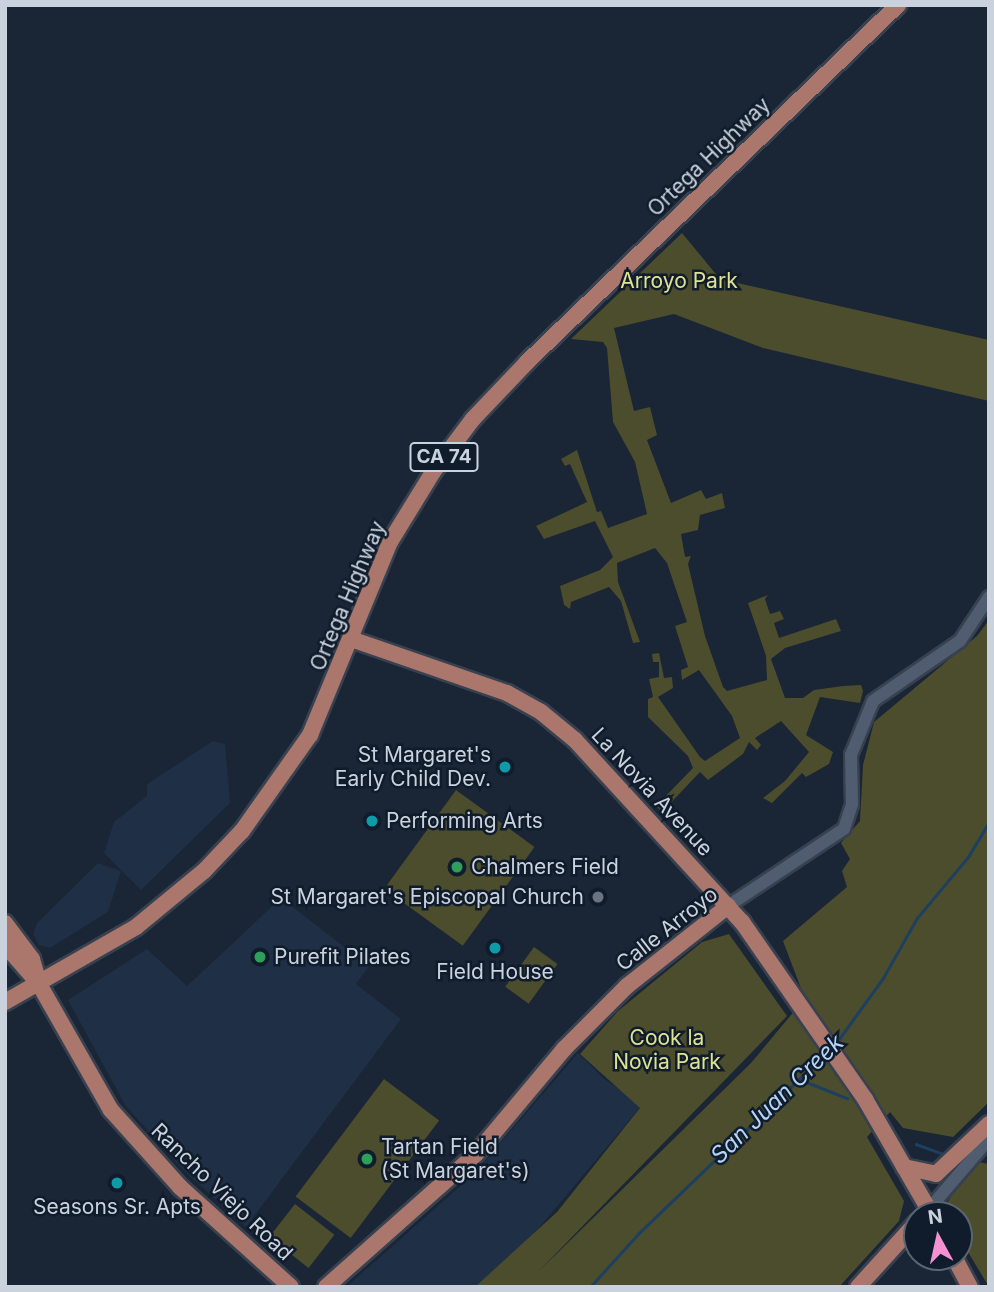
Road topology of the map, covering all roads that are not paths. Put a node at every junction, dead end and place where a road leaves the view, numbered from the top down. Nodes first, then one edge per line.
1 (898, 5) edge
2 (989, 597) edge
3 (351, 639) junction
4 (728, 906) junction
5 (5, 923) edge
6 (5, 945) edge
7 (39, 984) junction
8 (5, 1002) edge
9 (989, 1124) edge
10 (989, 1139) edge
11 (905, 1167) junction
12 (922, 1201) edge
13 (938, 1201) edge
14 (903, 1237) edge
15 (961, 1271) edge
16 (291, 1287) edge
17 (326, 1287) edge
18 (858, 1287) edge
19 (970, 1287) edge

1 - 3 main road, Ortega Highway / CA 74
2 - 4 street, Calle Arroyo
3 - 4 main road, La Novia Avenue
3 - 7 main road, Ortega Highway / CA 74
4 - 11 main road, La Novia Avenue
4 - 17 main road, Calle Arroyo
5 - 7 main road, Rancho Viejo Road
6 - 7 main road, Rancho Viejo Road
7 - 8 main road, Ortega Highway / CA 74
7 - 16 main road, Rancho Viejo Road
9 - 11 main road
10 - 13 street
11 - 12 main road, La Novia Avenue
14 - 18 main road
15 - 19 main road

